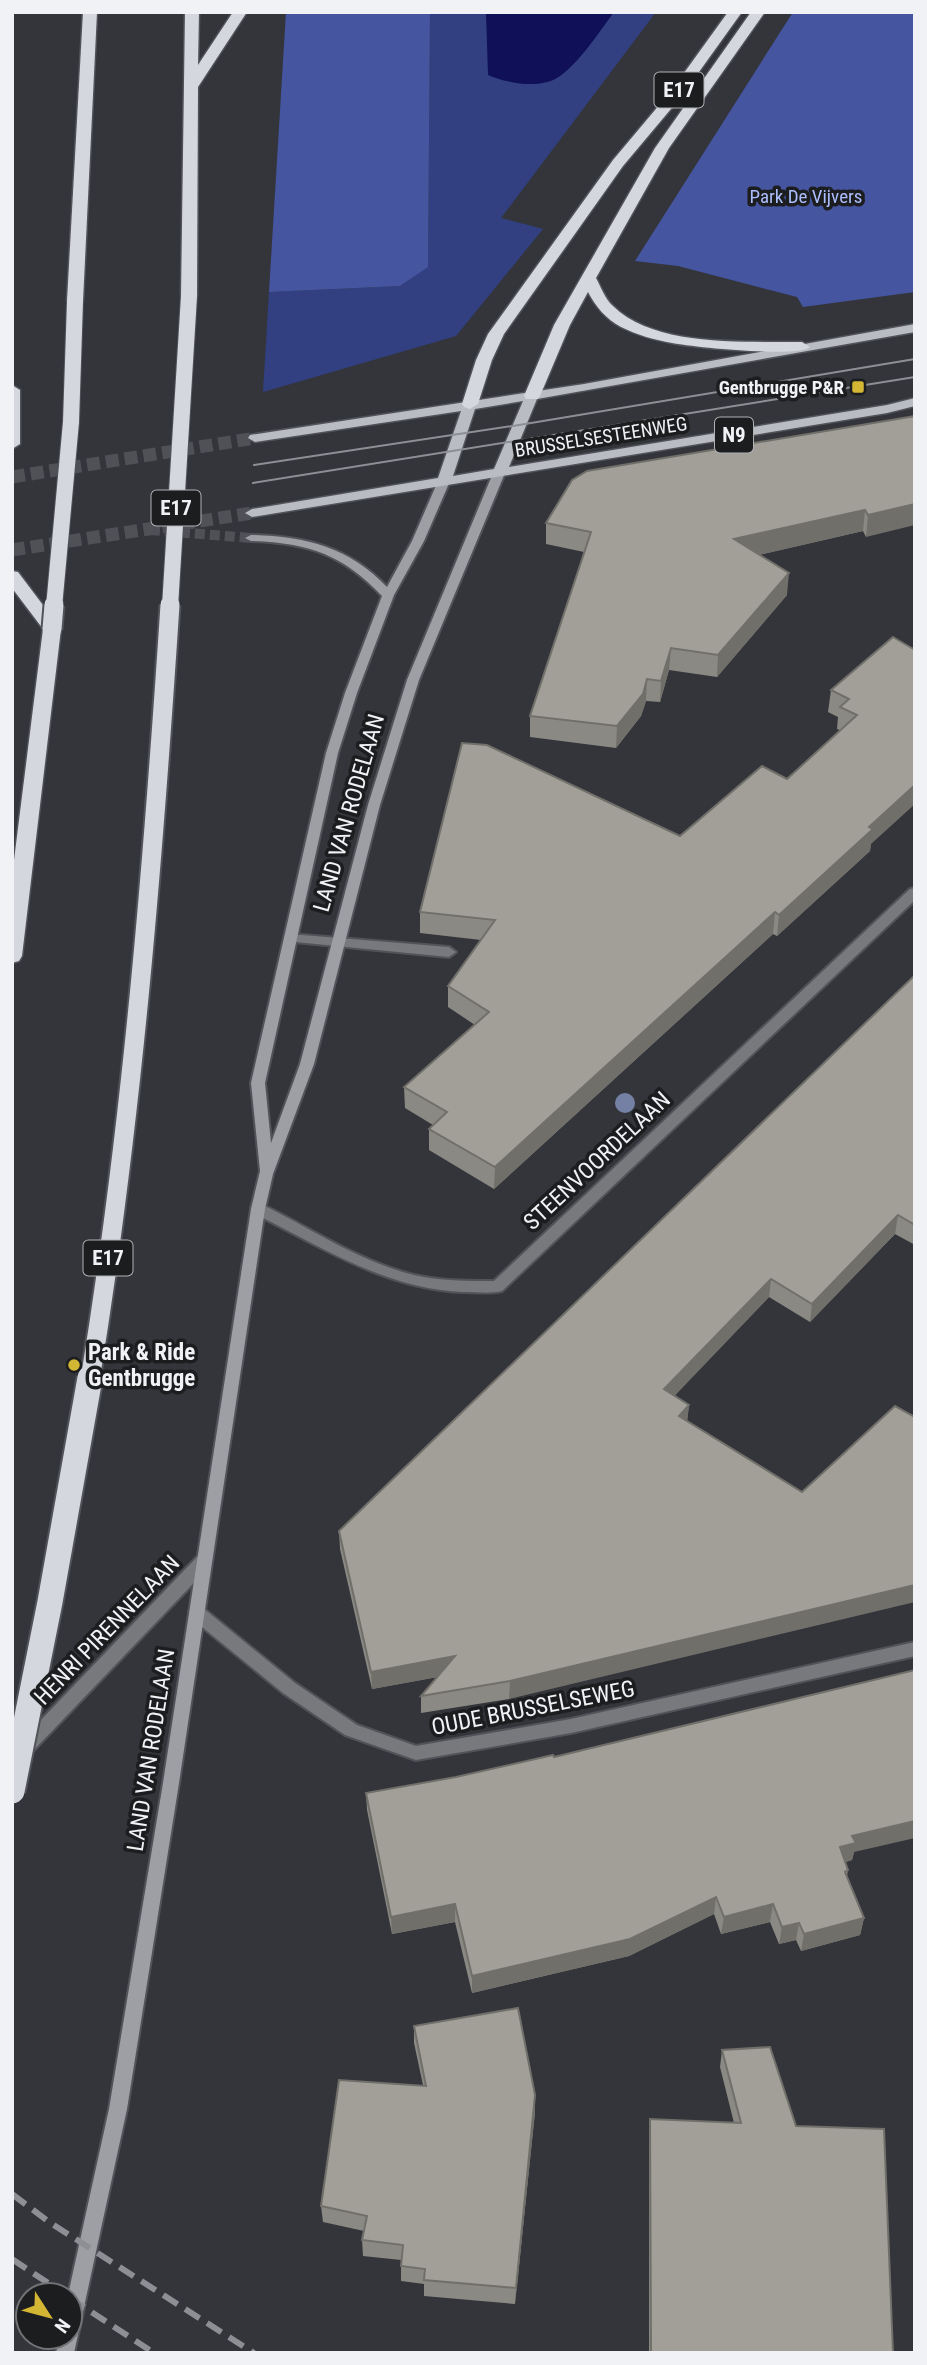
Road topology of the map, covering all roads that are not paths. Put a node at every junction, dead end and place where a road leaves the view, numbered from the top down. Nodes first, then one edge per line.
1 (90, 12) edge
2 (192, 12) edge
3 (240, 12) edge
4 (735, 12) edge
5 (758, 12) edge
6 (192, 86) junction
7 (588, 277) junction
8 (915, 328) edge
9 (802, 347) junction
10 (12, 390) edge
11 (532, 396) junction
12 (915, 402) edge
13 (470, 404) junction
14 (255, 438) tunnel mouth
15 (12, 444) edge
16 (499, 473) junction
17 (444, 481) junction
18 (252, 513) tunnel mouth
19 (251, 538) tunnel mouth
20 (12, 576) edge
21 (388, 595) junction
22 (52, 628) junction
23 (915, 892) edge
24 (290, 938) junction
25 (338, 942) junction
26 (449, 952) dead end
27 (12, 956) edge
28 (266, 1174) junction
29 (258, 1209) junction
30 (204, 1561) junction
31 (197, 1614) junction
32 (915, 1649) edge
33 (12, 1761) edge
34 (12, 1791) edge
35 (81, 2281) edge

1 - 22 highway, bridge
2 - 6 highway, E17
3 - 6 highway
4 - 13 highway, E17
5 - 7 highway
6 - 34 highway, E17, bridge
7 - 9 highway
7 - 11 highway
8 - 9 main road
9 - 11 main road
10 - 15 highway
11 - 13 main road
11 - 16 main road, BRUSSELSESTEENWEG
12 - 16 main road, BRUSSELSESTEENWEG / N9
13 - 14 main road
13 - 17 main road
16 - 17 main road, BRUSSELSESTEENWEG / N9
16 - 25 street, LAND VAN RODELAAN
17 - 18 main road, BRUSSELSESTEENWEG / N9
17 - 21 street, LAND VAN RODELAAN
19 - 21 street
20 - 22 highway
21 - 24 street, LAND VAN RODELAAN
22 - 27 highway
23 - 29 street, STEENVOORDELAAN
24 - 25 street
24 - 28 street, LAND VAN RODELAAN
25 - 26 street
25 - 28 street, LAND VAN RODELAAN
28 - 29 street, LAND VAN RODELAAN
29 - 30 street, LAND VAN RODELAAN
30 - 31 street, LAND VAN RODELAAN
30 - 33 street, HENRI PIRENNELAAN
31 - 32 street, OUDE BRUSSELSEWEG
31 - 35 street, LAND VAN RODELAAN

